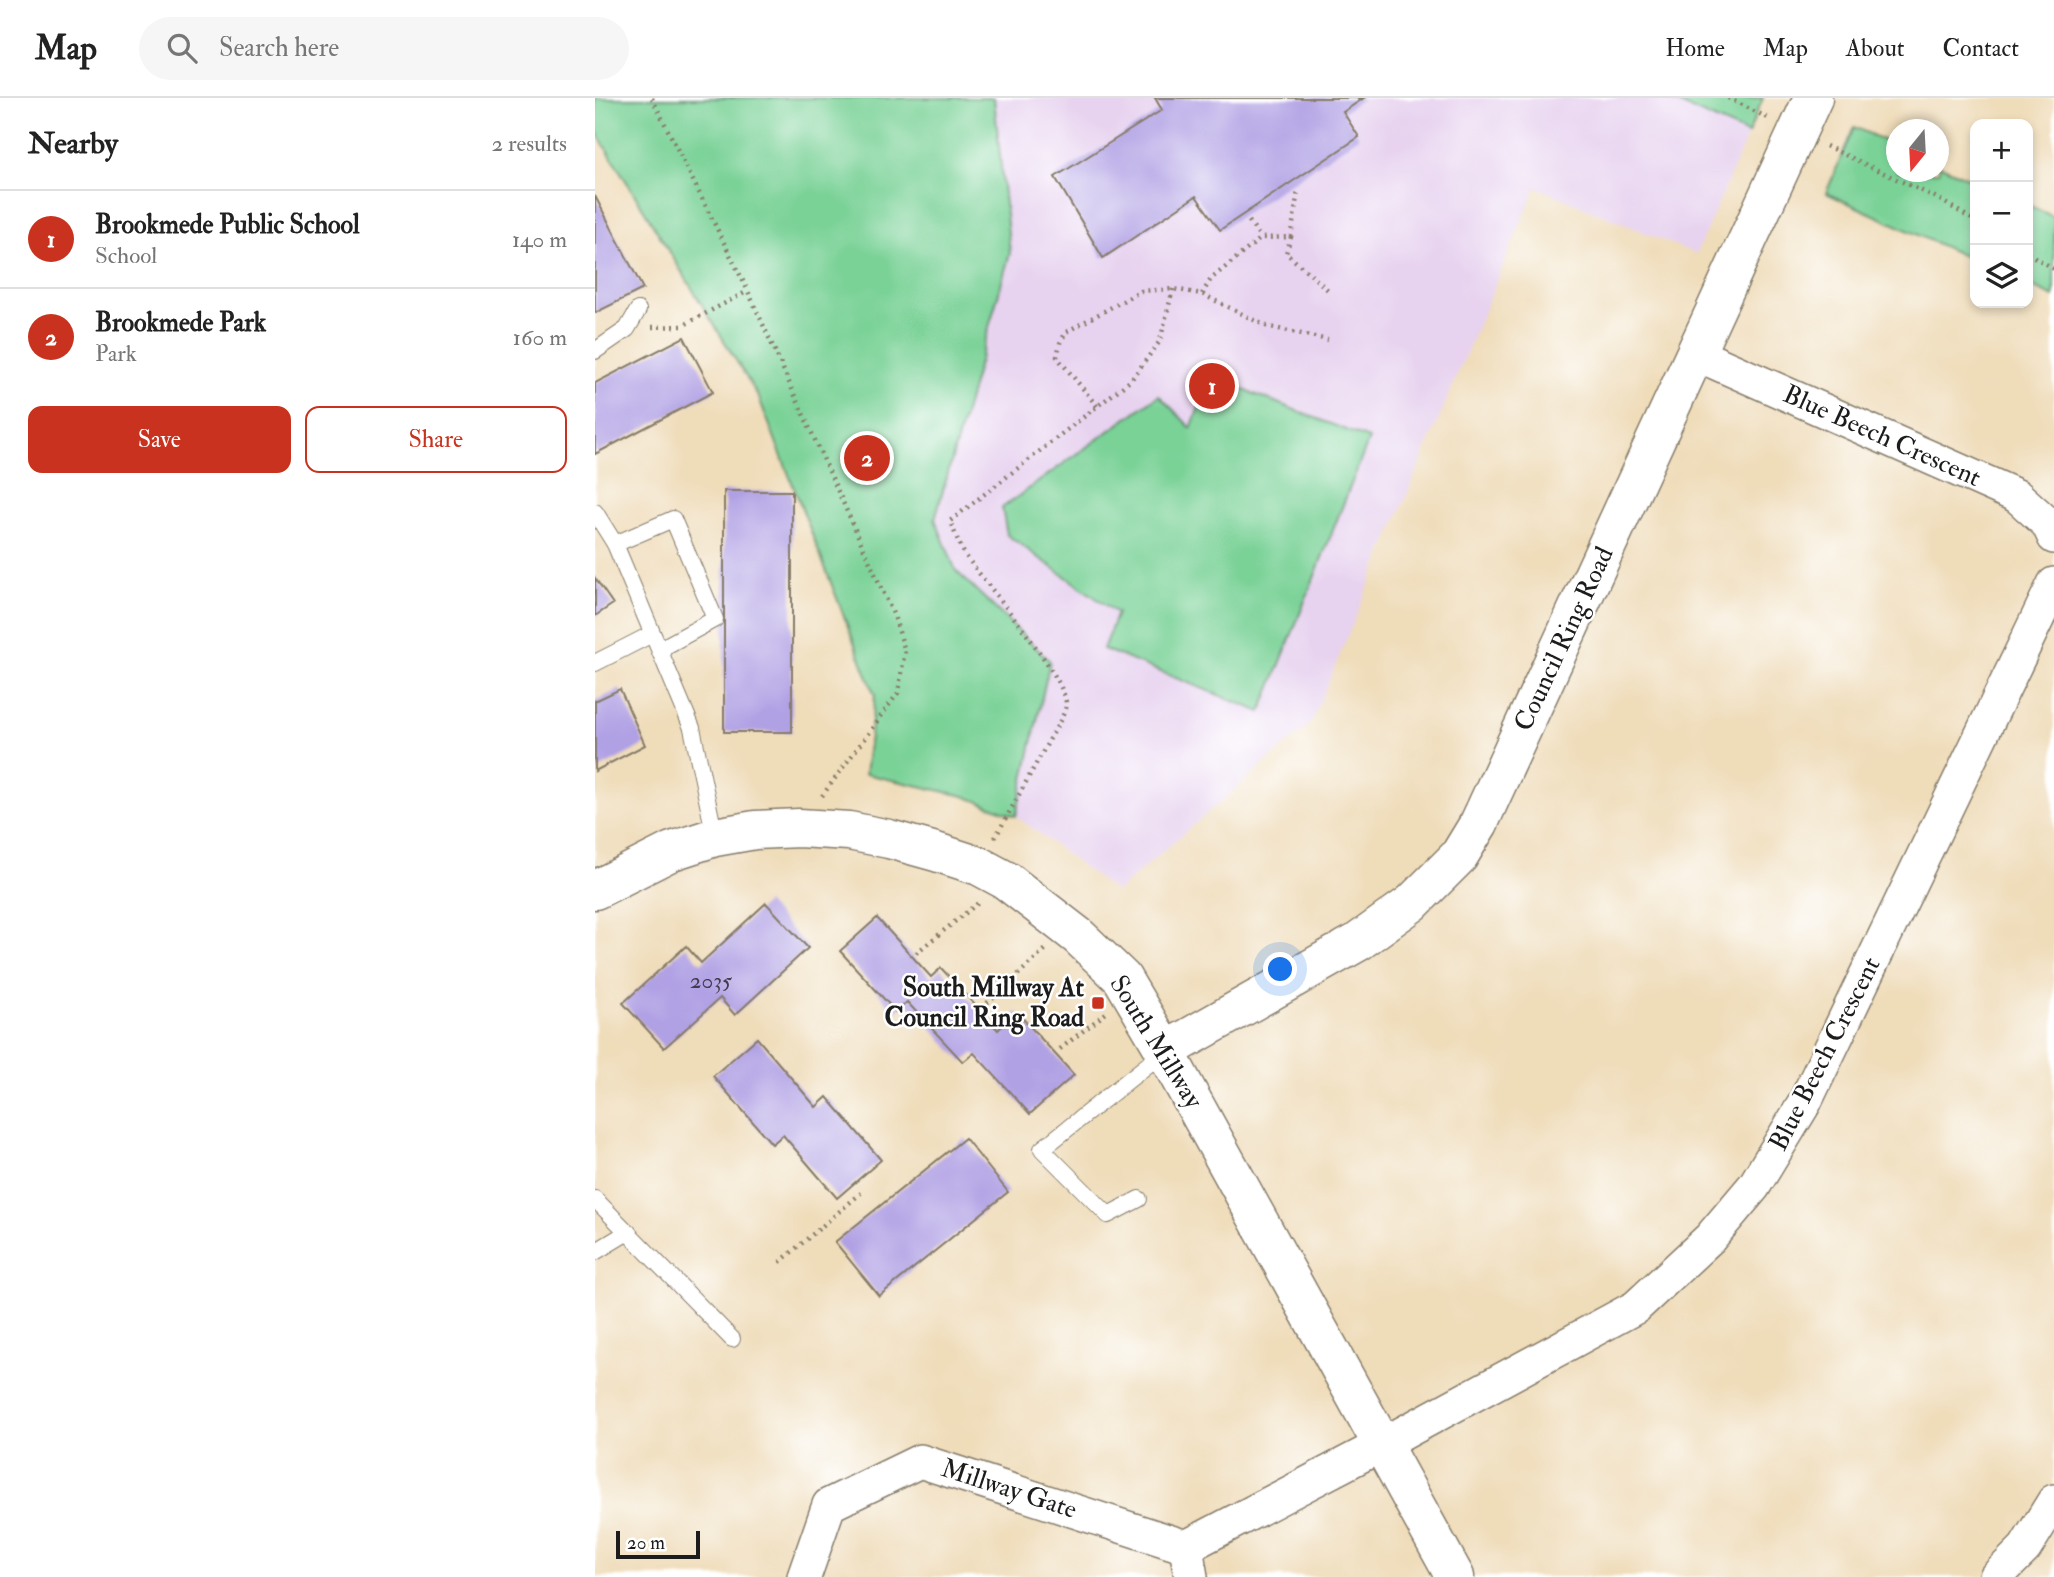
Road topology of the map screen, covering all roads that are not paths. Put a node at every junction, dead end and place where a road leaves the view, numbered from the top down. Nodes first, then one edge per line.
1 (1813, 98) edge
2 (638, 310) dead end
3 (595, 351) edge
4 (1696, 354) junction
5 (595, 512) edge
6 (2054, 537) edge
7 (615, 544) junction
8 (2054, 584) edge
9 (652, 634) junction
10 (660, 649) junction
11 (595, 663) edge
12 (715, 837) junction
13 (595, 890) edge
14 (1165, 1051) junction
15 (595, 1199) edge
16 (1139, 1199) dead end
17 (628, 1232) junction
18 (595, 1252) edge
19 (732, 1339) dead end
20 (1383, 1444) junction
21 (2054, 1501) edge
22 (1189, 1562) edge
23 (804, 1577) edge
24 (1455, 1577) edge
25 (1996, 1577) edge

1 - 4 street, Council Ring Road
2 - 3 lane
4 - 6 street, Blue Beech Crescent
4 - 14 street, Council Ring Road
5 - 7 lane
7 - 9 lane
7 - 10 lane
8 - 20 street, Blue Beech Crescent
9 - 10 lane
9 - 11 lane
10 - 12 lane
12 - 13 street, South Millway
12 - 14 street, South Millway
14 - 16 lane
14 - 20 street, South Millway
15 - 17 lane
17 - 18 lane
17 - 19 lane
20 - 22 street, Millway Gate
20 - 24 street, South Millway
21 - 25 street
22 - 23 street, Millway Gate

